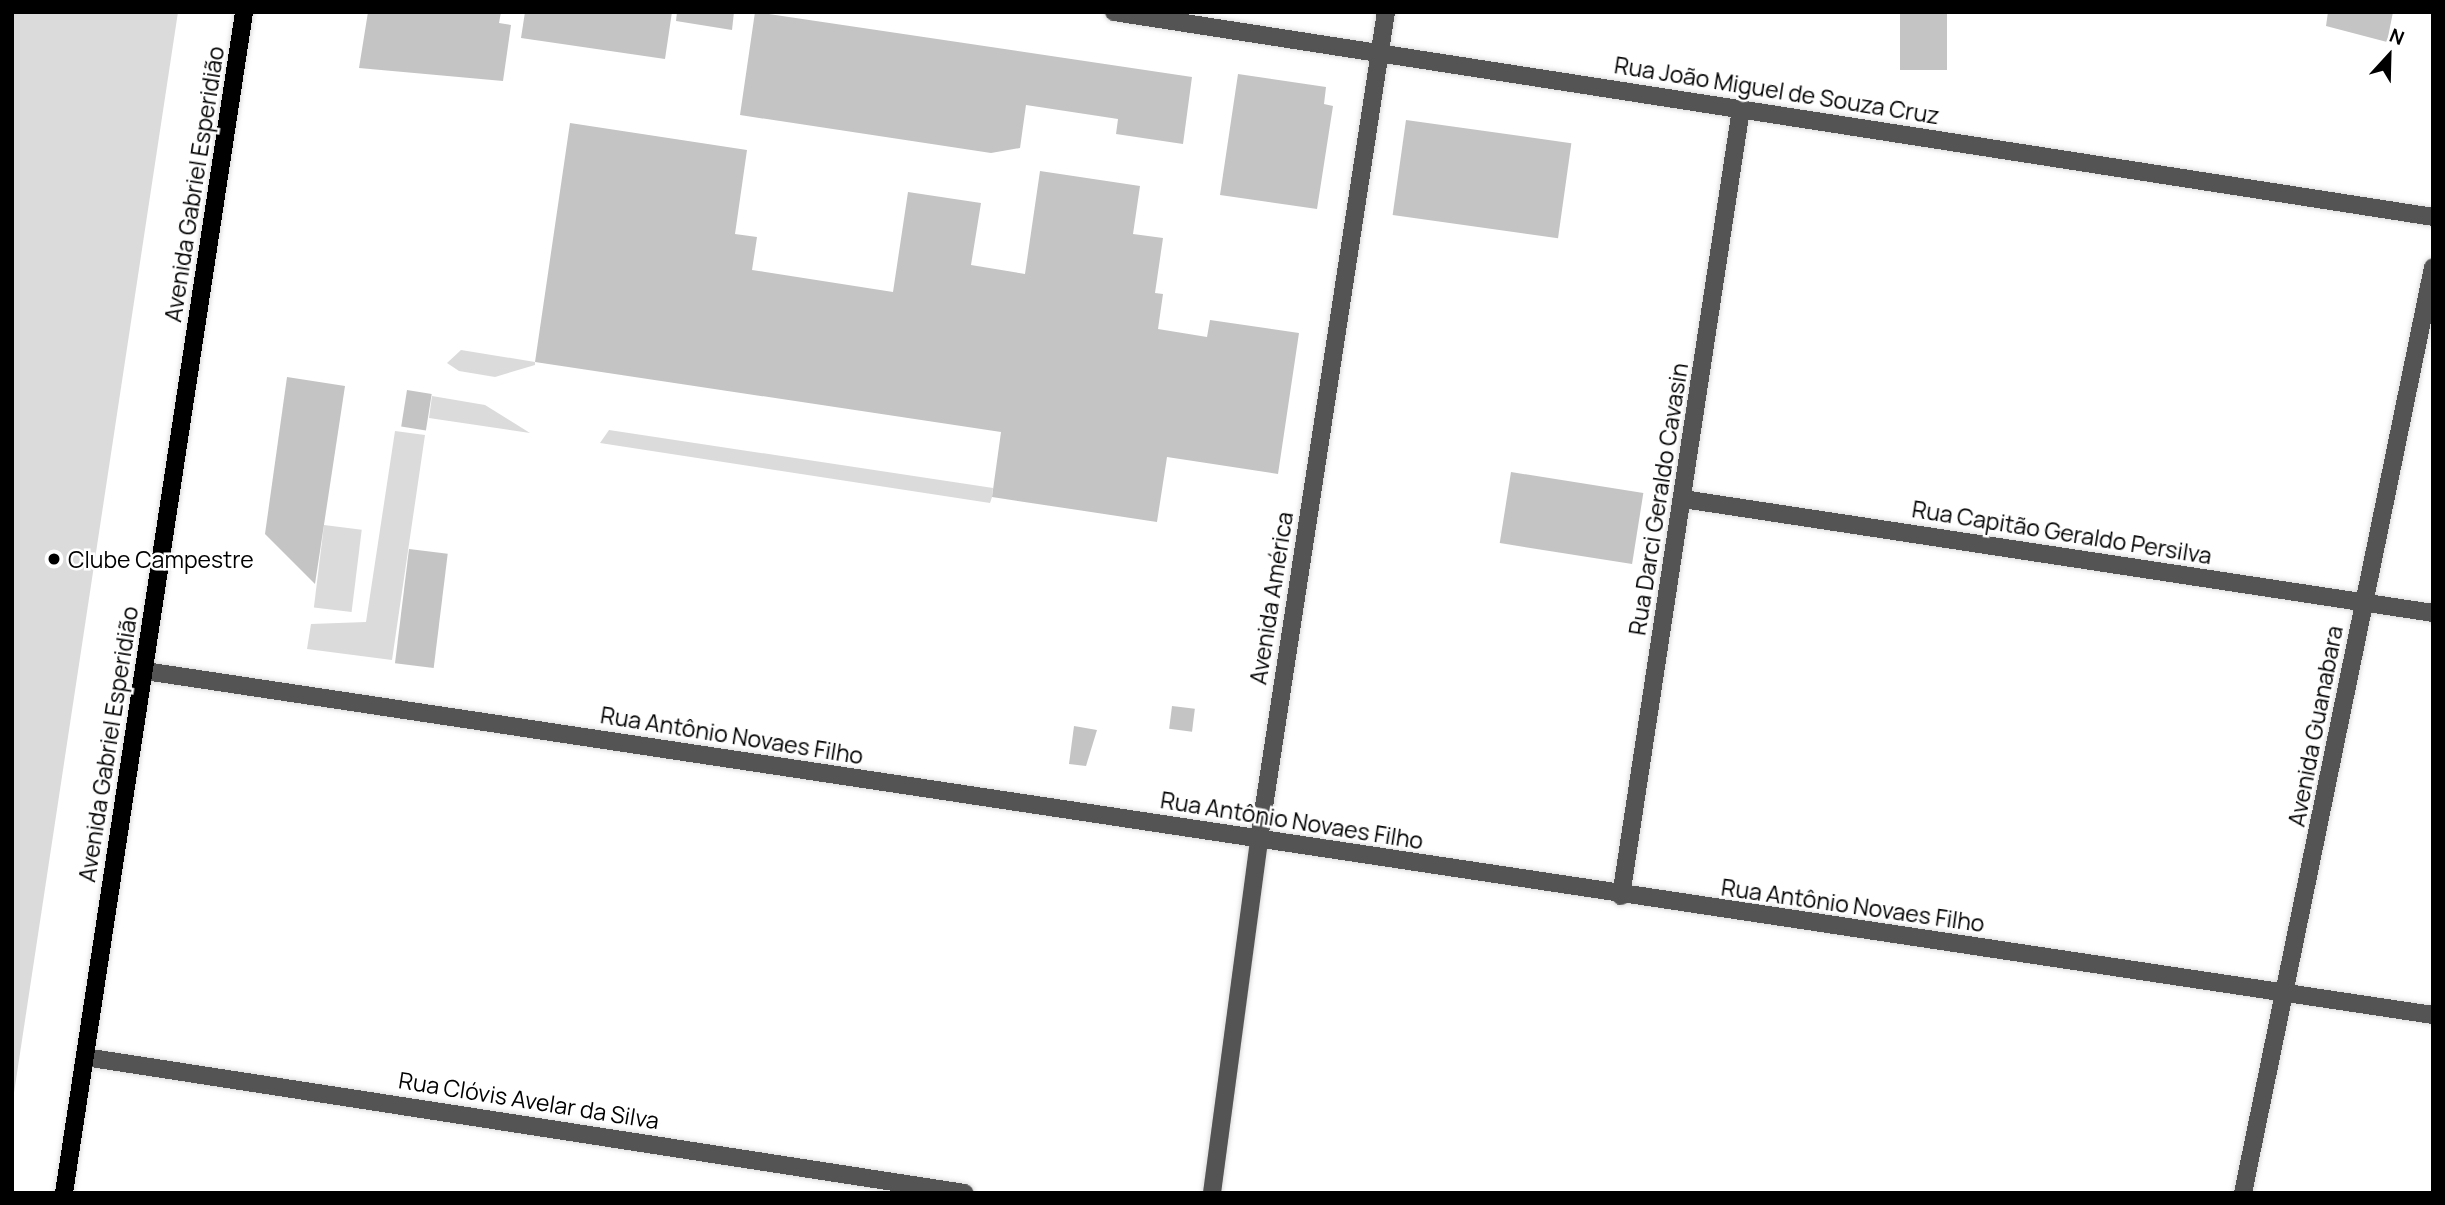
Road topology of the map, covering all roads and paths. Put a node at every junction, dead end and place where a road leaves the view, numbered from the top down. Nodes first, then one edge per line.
1 (244, 12) edge
2 (1114, 12) edge
3 (1386, 12) edge
4 (1380, 53) junction
5 (1741, 109) junction
6 (2433, 216) edge
7 (2433, 267) edge
8 (1683, 499) junction
9 (2363, 603) junction
10 (2433, 613) edge
11 (145, 671) junction
12 (1259, 839) junction
13 (1621, 897) junction
14 (2288, 993) junction
15 (2433, 1015) edge
16 (85, 1057) junction
17 (64, 1193) edge
18 (965, 1193) edge
19 (1212, 1193) edge
20 (2243, 1193) edge

1 - 11 main road, Avenida Gabriel Esperidião
2 - 4 street, Rua João Miguel de Souza Cruz
3 - 4 street, Avenida América
4 - 5 street, Rua João Miguel de Souza Cruz
4 - 12 street, Avenida América
5 - 6 street, Rua João Miguel de Souza Cruz
5 - 8 street, Rua Darci Geraldo Cavasin
7 - 9 street, Avenida Guanabara
8 - 9 street, Rua Capitão Geraldo Persilva
8 - 13 street, Rua Darci Geraldo Cavasin
9 - 10 street, Rua Capitão Geraldo Persilva
9 - 14 street, Avenida Guanabara
11 - 12 street, Rua Antônio Novaes Filho
11 - 16 main road, Avenida Gabriel Esperidião
12 - 13 street, Rua Antônio Novaes Filho
12 - 19 street, Avenida América
13 - 14 street, Rua Antônio Novaes Filho
14 - 15 street, Rua Antônio Novaes Filho
14 - 20 street, Avenida Guanabara
16 - 17 main road, Avenida Gabriel Esperidião
16 - 18 street, Rua Clóvis Avelar da Silva

